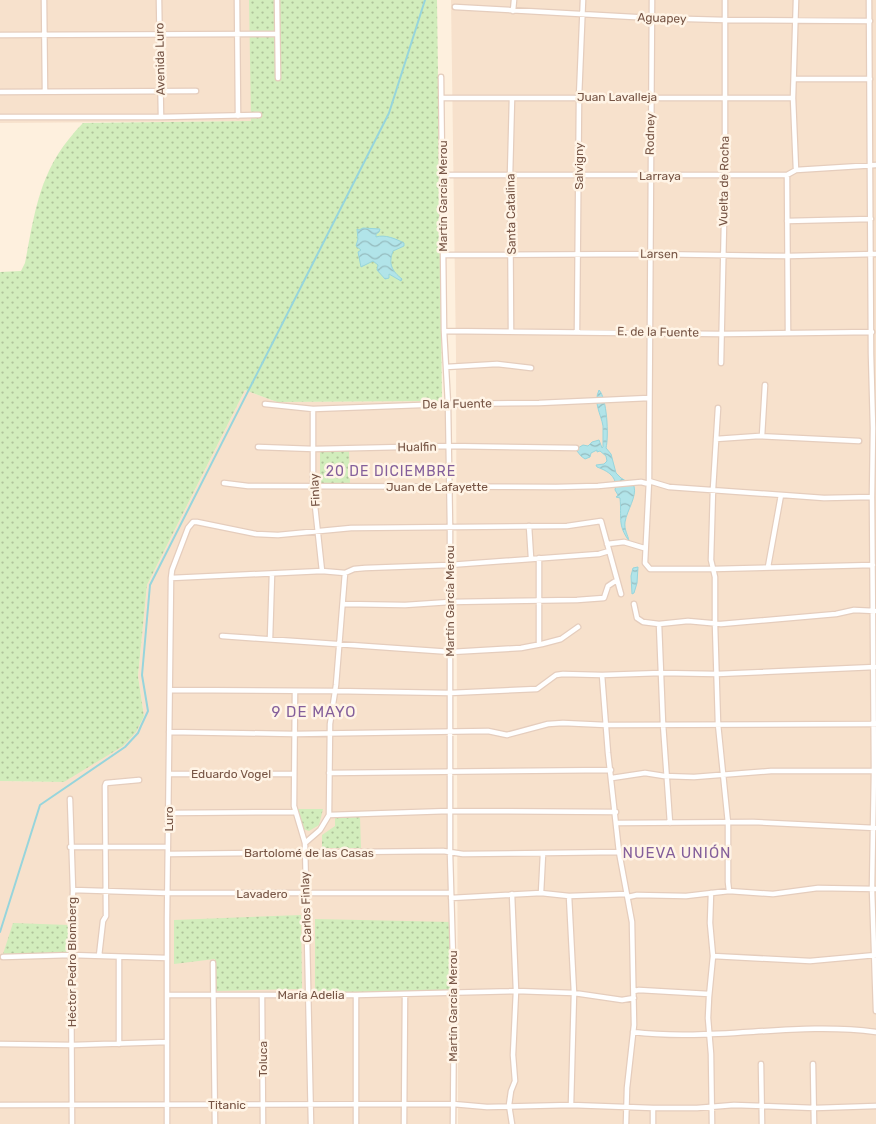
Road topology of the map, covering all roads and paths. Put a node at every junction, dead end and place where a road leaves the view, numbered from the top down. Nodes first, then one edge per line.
1 (44, 0) edge
2 (160, 0) edge
3 (237, 0) edge
4 (277, 0) edge
5 (514, 0) edge
6 (583, 0) edge
7 (652, 0) edge
8 (725, 0) edge
9 (796, 0) edge
10 (869, 0) edge
11 (455, 7) dead end
12 (513, 11) junction
13 (582, 15) junction
14 (652, 18) junction
15 (725, 20) junction
16 (795, 20) junction
17 (870, 21) junction
18 (238, 34) junction
19 (277, 34) junction
20 (0, 35) edge
21 (45, 35) junction
22 (160, 35) junction
23 (441, 77) dead end
24 (278, 78) dead end
25 (795, 79) junction
26 (870, 79) junction
27 (45, 91) junction
28 (160, 91) junction
29 (196, 91) dead end
30 (870, 91) junction
31 (876, 91) edge
32 (0, 92) edge
33 (651, 97) junction
34 (442, 98) junction
35 (512, 98) junction
36 (579, 98) junction
37 (725, 98) junction
38 (793, 98) junction
39 (258, 115) dead end
40 (238, 116) junction
41 (0, 117) edge
42 (161, 117) junction
43 (873, 165) edge
44 (796, 170) junction
45 (443, 175) junction
46 (580, 175) junction
47 (788, 175) junction
48 (510, 176) junction
49 (650, 176) junction
50 (724, 176) junction
51 (871, 219) junction
52 (787, 221) junction
53 (577, 254) junction
54 (650, 254) junction
55 (874, 254) edge
56 (443, 255) junction
57 (512, 255) junction
58 (722, 256) junction
59 (788, 256) junction
60 (444, 331) junction
61 (511, 331) junction
62 (577, 331) junction
63 (650, 332) junction
64 (788, 332) junction
65 (872, 332) junction
66 (721, 334) junction
67 (874, 354) edge
68 (721, 363) dead end
69 (446, 367) junction
70 (531, 368) dead end
71 (765, 385) dead end
72 (649, 398) junction
73 (265, 404) dead end
74 (448, 404) junction
75 (718, 408) dead end
76 (314, 409) junction
77 (875, 428) edge
78 (762, 436) junction
79 (716, 439) junction
80 (859, 441) dead end
81 (448, 446) junction
82 (258, 447) dead end
83 (576, 448) dead end
84 (314, 449) junction
85 (649, 482) junction
86 (224, 483) dead end
87 (313, 487) junction
88 (448, 488) junction
89 (713, 489) junction
90 (782, 495) junction
91 (872, 497) junction
92 (530, 526) junction
93 (450, 527) junction
94 (318, 532) junction
95 (607, 544) junction
96 (644, 548) junction
97 (609, 551) junction
98 (531, 558) junction
99 (538, 558) junction
100 (449, 565) junction
101 (873, 565) junction
102 (768, 567) junction
103 (713, 570) junction
104 (322, 572) junction
105 (272, 574) junction
106 (345, 574) junction
107 (171, 578) junction
108 (617, 580) junction
109 (621, 594) dead end
110 (539, 601) junction
111 (450, 602) junction
112 (344, 604) junction
113 (634, 604) dead end
114 (875, 611) edge
115 (659, 624) junction
116 (715, 624) junction
117 (578, 627) dead end
118 (222, 636) dead end
119 (270, 639) junction
120 (340, 644) junction
121 (539, 644) junction
122 (451, 652) junction
123 (875, 667) edge
124 (661, 673) junction
125 (717, 674) junction
126 (602, 676) junction
127 (170, 690) junction
128 (334, 690) junction
129 (295, 691) junction
130 (450, 693) junction
131 (663, 724) junction
132 (718, 724) junction
133 (875, 724) edge
134 (606, 725) junction
135 (169, 732) junction
136 (330, 732) junction
137 (450, 732) junction
138 (294, 734) junction
139 (611, 770) junction
140 (875, 771) edge
141 (450, 772) junction
142 (329, 773) junction
143 (169, 774) junction
144 (293, 774) junction
145 (723, 775) junction
146 (667, 776) junction
147 (612, 778) junction
148 (139, 780) dead end
149 (70, 799) dead end
150 (450, 811) junction
151 (294, 812) junction
152 (616, 812) junction
153 (169, 814) junction
154 (329, 815) junction
155 (617, 823) junction
156 (670, 823) junction
157 (728, 823) junction
158 (875, 828) edge
159 (305, 843) junction
160 (70, 846) junction
161 (106, 847) junction
162 (168, 847) junction
163 (305, 852) junction
164 (619, 852) junction
165 (450, 853) junction
166 (168, 854) junction
167 (543, 854) junction
168 (874, 889) edge
169 (73, 890) junction
170 (106, 890) junction
171 (730, 891) junction
172 (168, 893) junction
173 (541, 893) junction
174 (306, 894) junction
175 (512, 894) junction
176 (711, 894) junction
177 (628, 895) junction
178 (451, 896) junction
179 (568, 896) junction
180 (71, 955) junction
181 (876, 955) edge
182 (99, 956) junction
183 (713, 956) junction
184 (3, 957) dead end
185 (119, 957) junction
186 (167, 958) junction
187 (213, 963) dead end
188 (634, 991) junction
189 (516, 992) junction
190 (454, 993) junction
191 (574, 993) junction
192 (309, 994) junction
193 (356, 994) junction
194 (405, 994) junction
195 (709, 994) junction
196 (167, 995) junction
197 (214, 995) junction
198 (262, 995) junction
199 (634, 998) junction
200 (876, 1011) edge
201 (633, 1032) junction
202 (876, 1032) edge
203 (709, 1035) junction
204 (167, 1042) junction
205 (0, 1044) edge
206 (119, 1044) junction
207 (72, 1045) junction
208 (762, 1064) dead end
209 (813, 1064) dead end
210 (311, 1104) junction
211 (404, 1104) junction
212 (453, 1104) junction
213 (0, 1105) edge
214 (72, 1105) junction
215 (167, 1105) junction
216 (215, 1105) junction
217 (263, 1105) junction
218 (356, 1105) junction
219 (509, 1105) junction
220 (570, 1105) junction
221 (712, 1106) junction
222 (762, 1106) junction
223 (876, 1106) edge
224 (626, 1107) junction
225 (653, 1108) junction
226 (815, 1108) junction
227 (72, 1124) edge
228 (167, 1124) edge
229 (215, 1124) edge
230 (263, 1124) edge
231 (311, 1124) edge
232 (356, 1124) edge
233 (404, 1124) edge
234 (453, 1124) edge
235 (512, 1124) edge
236 (626, 1124) edge
237 (653, 1124) edge
238 (712, 1124) edge
239 (762, 1124) edge
240 (814, 1124) edge

1 - 21 street
2 - 22 street, Avenida Luro
3 - 18 street
4 - 19 street
5 - 12 street
6 - 13 street, Salvigny
7 - 14 street, Rodney
8 - 15 street, Vuelta de Rocha
9 - 16 street
10 - 17 street
11 - 12 street, Aguapey
12 - 13 street, Aguapey
13 - 14 street, Aguapey
13 - 36 street, Salvigny
14 - 15 street, Aguapey
14 - 33 street, Rodney
15 - 16 street, Aguapey
15 - 37 street, Vuelta de Rocha
16 - 17 street, Aguapey
16 - 25 street
17 - 26 street
18 - 19 street
18 - 22 street
18 - 40 street
19 - 24 street
20 - 21 street
21 - 22 street
21 - 27 street
22 - 28 street, Avenida Luro
23 - 34 street, Martín García Merou
25 - 26 street
25 - 38 street
26 - 30 street
27 - 28 street
27 - 32 street
28 - 29 street
28 - 42 street, Avenida Luro
30 - 31 street
30 - 43 street
33 - 36 street, Juan Lavalleja
33 - 37 street, Juan Lavalleja
33 - 49 street, Rodney
34 - 35 street, Juan Lavalleja
34 - 45 street, Martín García Merou
35 - 36 street, Juan Lavalleja
35 - 48 street, Santa Catalina
36 - 46 street, Salvigny
37 - 38 street, Juan Lavalleja
37 - 50 street, Vuelta de Rocha
38 - 44 street
39 - 40 street
40 - 42 street
41 - 42 street
43 - 44 street
43 - 51 street
44 - 47 street
45 - 48 street, Larraya
45 - 56 street, Martín García Merou
46 - 48 street, Larraya
46 - 49 street, Larraya
46 - 53 street, Salvigny
47 - 50 street, Larraya
47 - 52 street
48 - 57 street, Santa Catalina
49 - 50 street, Larraya
49 - 54 street, Rodney
50 - 58 street, Vuelta de Rocha
51 - 52 street
51 - 55 street
52 - 59 street
53 - 54 street, Larsen
53 - 57 street, Larsen
53 - 62 street, Salvigny
54 - 58 street, Larsen
54 - 63 street, Rodney
55 - 59 street, Larsen
55 - 65 street
56 - 57 street, Larsen
56 - 60 street, Martín García Merou
57 - 61 street, Santa Catalina
58 - 59 street, Larsen
58 - 66 street, Vuelta de Rocha
59 - 64 street
60 - 61 street, E. de la Fuente
60 - 69 street, Martín García Merou
61 - 62 street, E. de la Fuente
62 - 63 street, E. de la Fuente
63 - 66 street, E. de la Fuente
63 - 72 street, Rodney
64 - 65 street, E. de la Fuente
64 - 66 street, E. de la Fuente
65 - 67 street
66 - 68 street, Vuelta de Rocha
67 - 77 street
69 - 70 street
69 - 74 street, Martín García Merou
71 - 78 street
72 - 74 street, De la Fuente
72 - 85 street, Rodney
73 - 76 street, De la Fuente
74 - 76 street, De la Fuente
74 - 81 street, Martín García Merou
75 - 79 street
76 - 84 street, Finlay
77 - 91 street
78 - 79 street
78 - 80 street
79 - 89 street
81 - 83 street, Hualfin
81 - 84 street, Hualfin
81 - 88 street, Martín García Merou
82 - 84 street, Hualfin
84 - 87 street, Finlay
85 - 88 street, Juan de Lafayette
85 - 89 street, Juan de Lafayette
85 - 96 street, Rodney
86 - 87 street, Juan de Lafayette
87 - 88 street, Juan de Lafayette
87 - 94 street, Finlay
88 - 93 street, Martín García Merou
89 - 90 street, Juan de Lafayette
89 - 103 street
90 - 91 street, Juan de Lafayette
90 - 102 street
91 - 101 street
92 - 93 street
92 - 95 street
92 - 98 street
93 - 94 street
93 - 100 street, Martín García Merou
94 - 104 street, Finlay
94 - 107 street, Luro
95 - 96 street
95 - 97 street
96 - 103 street
97 - 99 street
97 - 108 street
98 - 99 street
98 - 100 street
99 - 110 street
100 - 106 street
100 - 111 street, Martín García Merou
101 - 102 street
101 - 114 street
102 - 103 street
103 - 116 street
104 - 105 street
104 - 106 street
105 - 107 street
105 - 119 street
106 - 112 street
107 - 127 street, Luro
108 - 109 street
108 - 110 street
110 - 111 street
110 - 121 street
111 - 112 street
111 - 122 street, Martín García Merou
112 - 120 street
113 - 115 street
114 - 116 street
114 - 123 street
115 - 116 street
115 - 124 street
116 - 125 street
117 - 121 street
118 - 119 street
119 - 120 street
120 - 122 street
120 - 128 street
121 - 122 street
122 - 130 street, Martín García Merou
123 - 125 street
123 - 133 street
124 - 125 street
124 - 126 street
124 - 131 street
125 - 132 street
126 - 130 street
126 - 134 street
127 - 129 street
127 - 135 street, Luro
128 - 129 street
128 - 130 street
128 - 136 street
129 - 138 street, Carlos Finlay
130 - 137 street, Martín García Merou
131 - 132 street
131 - 134 street
131 - 146 street
132 - 133 street
132 - 145 street
133 - 140 street
134 - 137 street
134 - 139 street
135 - 138 street
135 - 143 street, Luro
136 - 137 street
136 - 138 street
136 - 142 street
137 - 141 street, Martín García Merou
138 - 144 street, Carlos Finlay
139 - 141 street
139 - 147 street
140 - 145 street
140 - 158 street
141 - 142 street
141 - 150 street, Martín García Merou
142 - 154 street
143 - 144 street, Eduardo Vogel
143 - 153 street, Luro
144 - 151 street, Carlos Finlay
145 - 146 street
145 - 157 street
146 - 147 street
146 - 156 street
147 - 152 street
148 - 161 street
149 - 160 street, Héctor Pedro Blomberg
150 - 152 street
150 - 154 street
150 - 165 street, Martín García Merou
151 - 153 street
151 - 159 street, Carlos Finlay
152 - 155 street
153 - 162 street, Luro
154 - 159 street
155 - 156 street
155 - 164 street
156 - 157 street
157 - 158 street
157 - 171 street
158 - 168 street
159 - 163 street, Carlos Finlay
160 - 161 street
160 - 169 street, Héctor Pedro Blomberg
161 - 162 street
161 - 170 street
162 - 166 street, Luro
163 - 165 street, Bartolomé de las Casas
163 - 166 street, Bartolomé de las Casas
163 - 174 street, Carlos Finlay
164 - 167 street, Bartolomé de las Casas
164 - 177 street
165 - 167 street, Bartolomé de las Casas
165 - 178 street, Martín García Merou
166 - 172 street, Luro
167 - 173 street
168 - 171 street, Lavadero
168 - 181 street
169 - 170 street, Lavadero
169 - 180 street, Héctor Pedro Blomberg
170 - 172 street, Lavadero
170 - 182 street
171 - 176 street, Lavadero
172 - 174 street, Lavadero
172 - 186 street, Luro
173 - 175 street, Lavadero
173 - 179 street, Lavadero
174 - 178 street, Lavadero
174 - 192 street, Carlos Finlay
175 - 178 street, Lavadero
175 - 189 street
176 - 177 street, Lavadero
176 - 183 street
177 - 179 street, Lavadero
177 - 188 street
178 - 190 street, Martín García Merou
179 - 191 street
180 - 182 street
180 - 184 street
180 - 207 street, Héctor Pedro Blomberg
181 - 183 street
181 - 200 street
182 - 185 street
183 - 195 street
185 - 186 street
185 - 206 street
186 - 196 street, Luro
187 - 197 street
188 - 195 street
188 - 199 street
189 - 190 street, María Adelia
189 - 191 street, María Adelia
189 - 219 street
190 - 194 street, María Adelia
190 - 212 street, Martín García Merou
191 - 199 street, María Adelia
191 - 220 street
192 - 193 street, María Adelia
192 - 198 street, María Adelia
192 - 210 street, Carlos Finlay
193 - 194 street, María Adelia
193 - 218 street
194 - 211 street
195 - 203 street
196 - 197 street, María Adelia
196 - 204 street, Luro
197 - 198 street, María Adelia
197 - 216 street
198 - 217 street, Toluca
199 - 201 street
201 - 203 street
201 - 224 street
202 - 203 street
203 - 221 street
204 - 206 street
204 - 215 street, Luro
205 - 207 street
206 - 207 street
207 - 214 street, Héctor Pedro Blomberg
208 - 222 street
209 - 226 street
210 - 217 street, Titanic
210 - 218 street, Titanic
210 - 231 street, Carlos Finlay
211 - 212 street, Titanic
211 - 218 street, Titanic
211 - 233 street
212 - 219 street, Titanic
212 - 234 street, Martín García Merou
213 - 214 street, Titanic
214 - 215 street, Titanic
214 - 227 street, Héctor Pedro Blomberg
215 - 216 street, Titanic
215 - 228 street, Luro
216 - 217 street, Titanic
216 - 229 street
217 - 230 street, Toluca
218 - 232 street
219 - 220 street, Titanic
219 - 235 street
220 - 224 street, Titanic
221 - 222 street, Titanic
221 - 225 street, Titanic
221 - 238 street
222 - 226 street, Titanic
222 - 239 street
223 - 226 street, Titanic
224 - 225 street, Titanic
224 - 236 street
225 - 237 street
226 - 240 street

